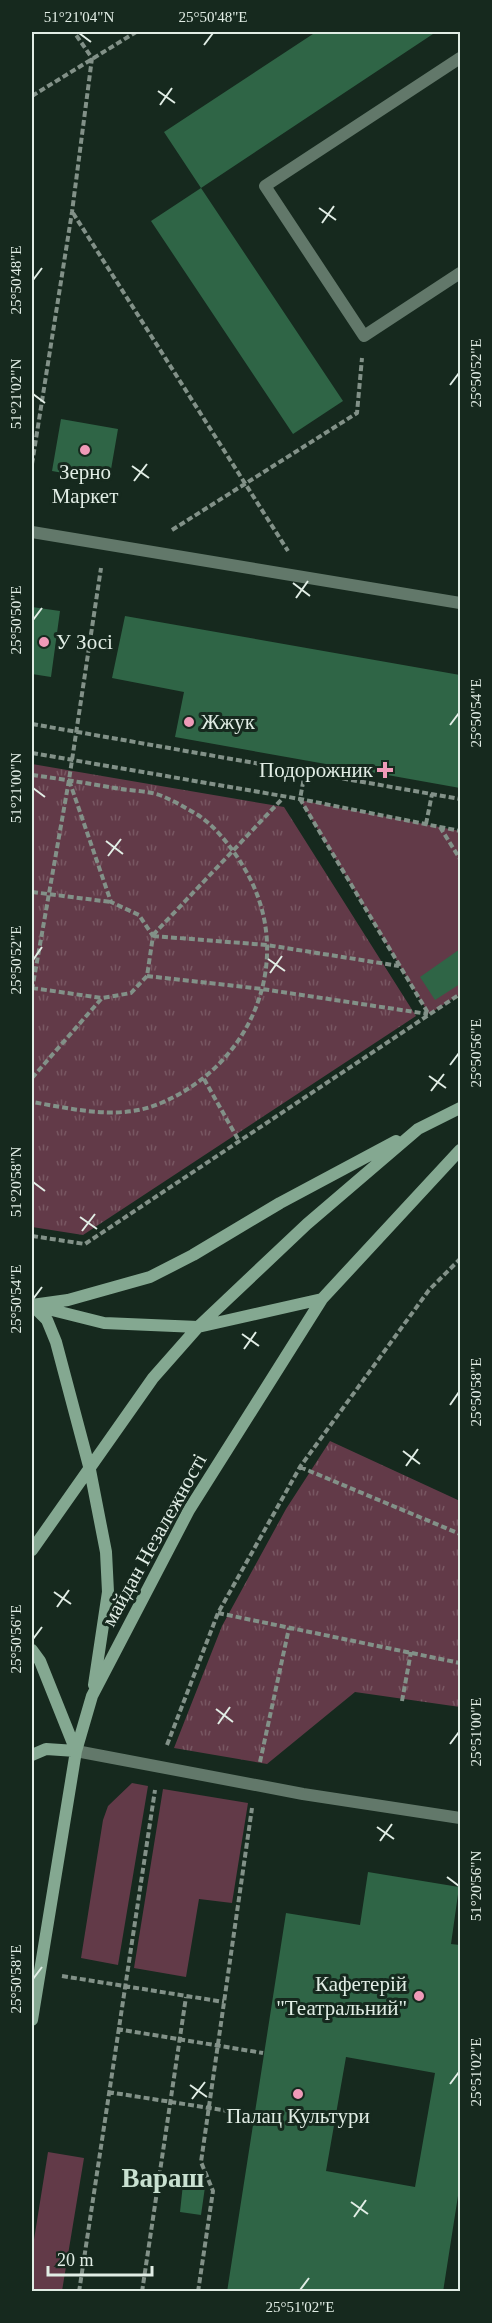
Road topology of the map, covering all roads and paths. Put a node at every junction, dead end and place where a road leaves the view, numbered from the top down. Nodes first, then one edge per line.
1 (74, 32) edge
2 (136, 32) edge
3 (92, 58) junction
4 (460, 58) edge
5 (32, 96) edge
6 (72, 212) junction
7 (460, 273) edge
8 (364, 336) junction
9 (32, 464) edge
10 (246, 484) junction
11 (32, 532) edge
12 (105, 545) junction
13 (141, 550) junction
14 (305, 577) junction
15 (460, 603) edge
16 (32, 724) edge
17 (76, 732) junction
18 (32, 753) edge
19 (71, 760) junction
20 (305, 772) junction
21 (32, 775) edge
22 (69, 780) junction
23 (432, 794) junction
24 (282, 798) junction
25 (460, 799) edge
26 (300, 800) junction
27 (426, 824) junction
28 (440, 827) junction
29 (460, 831) edge
30 (233, 849) junction
31 (460, 859) edge
32 (32, 892) edge
33 (48, 894) junction
34 (111, 902) junction
35 (153, 936) junction
36 (267, 945) junction
37 (399, 966) junction
38 (147, 976) junction
39 (32, 988) edge
40 (262, 989) junction
41 (460, 994) edge
42 (102, 998) junction
43 (429, 1014) junction
44 (32, 1078) edge
45 (204, 1079) junction
46 (32, 1102) edge
47 (460, 1108) edge
48 (418, 1129) junction
49 (239, 1142) junction
50 (460, 1150) edge
51 (32, 1236) edge
52 (322, 1299) junction
53 (32, 1305) edge
54 (198, 1327) junction
55 (300, 1467) dead end
56 (90, 1470) junction
57 (460, 1534) edge
58 (32, 1550) edge
59 (218, 1613) dead end
60 (289, 1628) junction
61 (32, 1650) edge
62 (411, 1652) junction
63 (460, 1662) edge
64 (92, 1696) junction
65 (402, 1701) dead end
66 (76, 1751) junction
67 (32, 1755) edge
68 (255, 1784) junction
69 (460, 1818) edge
70 (39, 1972) junction
71 (186, 1997) junction
72 (224, 2002) junction
73 (32, 2020) edge
74 (117, 2029) dead end
75 (179, 2040) junction
76 (217, 2045) junction
77 (263, 2053) dead end
78 (108, 2092) dead end
79 (170, 2102) junction
80 (208, 2108) junction
81 (254, 2115) dead end
82 (142, 2292) edge
83 (198, 2292) edge

1 - 3 path
2 - 3 path
3 - 5 path
3 - 6 path
4 - 8 lane
6 - 9 path
6 - 10 path
7 - 8 lane
8 - 10 path
10 - 13 path
10 - 14 path
11 - 12 lane
12 - 13 lane
12 - 17 path
13 - 14 lane
14 - 15 lane
16 - 17 path
17 - 19 path
17 - 20 path
18 - 19 path
19 - 22 path
19 - 24 path
20 - 23 path
20 - 26 path
21 - 22 path
22 - 30 path
22 - 33 path
22 - 34 path
23 - 25 path
23 - 27 path
24 - 26 path
24 - 30 path
26 - 27 path
26 - 37 path
27 - 28 path
28 - 29 path
28 - 31 path
30 - 35 path
30 - 36 path
32 - 33 path
33 - 34 path
33 - 39 path
34 - 35 path
35 - 36 path
35 - 38 path
36 - 37 path
36 - 40 path
37 - 43 path
38 - 40 path
38 - 42 path
39 - 42 path
40 - 43 path
40 - 45 path
41 - 43 path
42 - 44 path
43 - 49 path
45 - 46 path
45 - 49 path
47 - 48 main road
48 - 53 main road
48 - 54 main road
49 - 51 path
50 - 52 main road, майдан Незалежності
52 - 54 main road
52 - 64 main road, майдан Незалежності
53 - 54 main road
53 - 56 main road
54 - 56 main road
55 - 57 path
56 - 58 main road
56 - 64 main road
59 - 60 path
60 - 62 path
60 - 68 path
61 - 66 main road
62 - 63 path
62 - 65 path
64 - 66 main road, майдан Незалежності
66 - 67 main road
66 - 68 lane
66 - 70 main road, майдан Незалежності
68 - 69 lane
68 - 72 path
70 - 71 path
70 - 73 main road, майдан Незалежності
71 - 72 path
71 - 75 path
72 - 76 path
74 - 75 path
75 - 76 path
75 - 79 path
76 - 77 path
76 - 80 path
78 - 79 path
79 - 80 path
79 - 82 path
80 - 81 path
80 - 83 path

